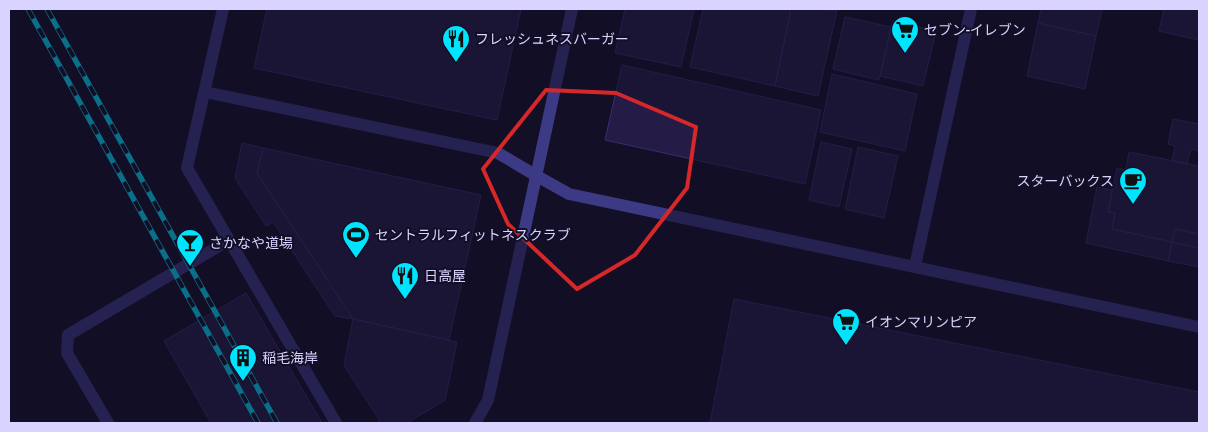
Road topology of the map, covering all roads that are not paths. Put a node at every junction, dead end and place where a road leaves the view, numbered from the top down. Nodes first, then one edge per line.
1 (224, 9) edge
2 (572, 9) edge
3 (971, 9) edge
4 (205, 92) junction
5 (535, 175) junction
6 (229, 240) junction
7 (915, 266) junction
8 (1199, 327) edge
9 (108, 423) edge
10 (336, 423) edge
11 (475, 423) edge

1 - 4 street
2 - 5 street
3 - 7 street
4 - 5 street
4 - 6 street
5 - 7 street
5 - 11 street
6 - 9 street
6 - 10 street
7 - 8 street

